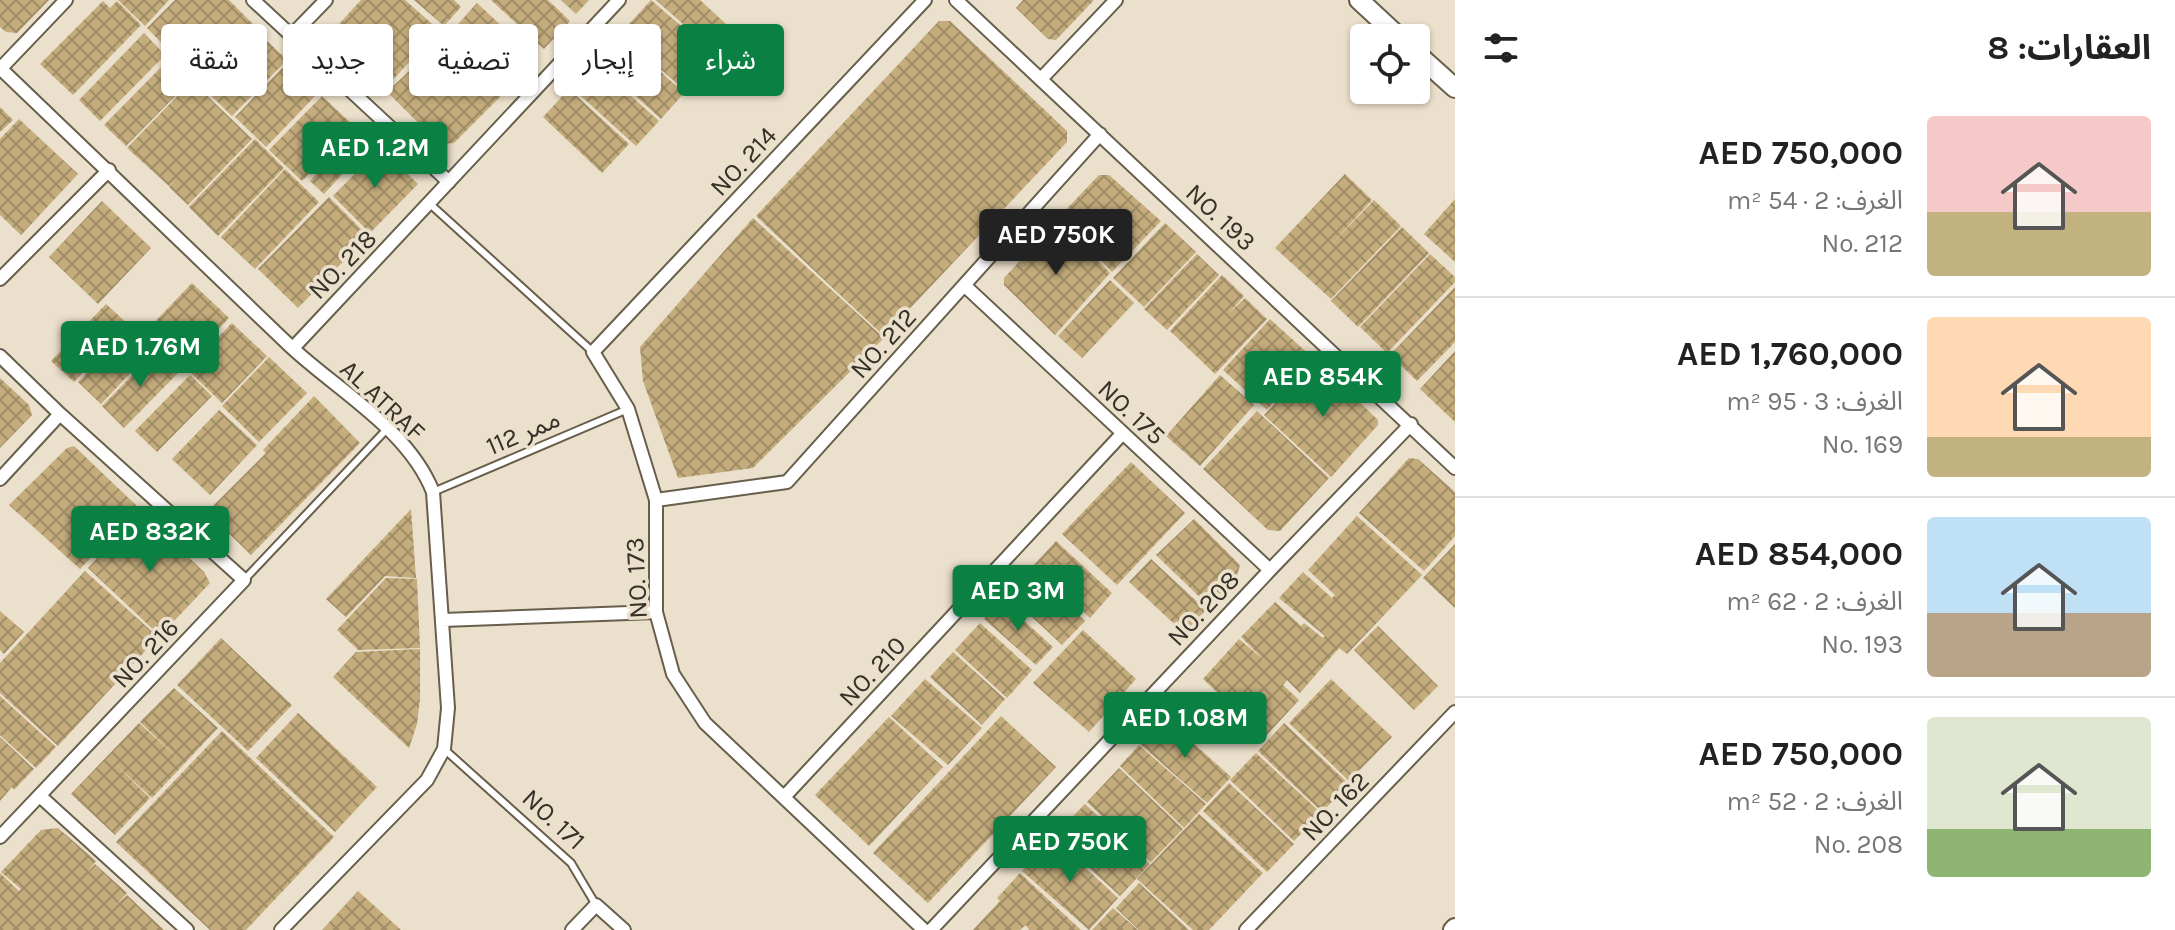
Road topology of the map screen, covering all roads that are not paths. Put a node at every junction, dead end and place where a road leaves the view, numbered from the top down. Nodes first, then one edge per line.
1 (66, 0) edge
2 (253, 0) edge
3 (326, 0) edge
4 (619, 0) edge
5 (925, 0) edge
6 (956, 0) edge
7 (1116, 0) edge
8 (1359, 0) edge
9 (303, 24) edge
10 (1385, 24) edge
11 (283, 27) edge
12 (1430, 66) edge
13 (0, 68) edge
14 (1041, 79) junction
15 (1455, 88) edge
16 (357, 96) edge
17 (1100, 134) junction
18 (109, 170) junction
19 (449, 182) junction
20 (430, 204) junction
21 (0, 279) edge
22 (964, 285) junction
23 (293, 348) junction
24 (593, 352) junction
25 (0, 356) edge
26 (628, 409) junction
27 (60, 414) junction
28 (1411, 424) junction
29 (387, 429) junction
30 (1122, 434) junction
31 (1455, 468) edge
32 (0, 479) edge
33 (433, 492) junction
34 (656, 500) junction
35 (1270, 570) junction
36 (244, 580) junction
37 (656, 612) junction
38 (443, 620) junction
39 (1455, 712) edge
40 (444, 749) junction
41 (41, 797) junction
42 (784, 797) junction
43 (0, 837) edge
44 (596, 905) junction
45 (187, 930) edge
46 (281, 930) edge
47 (572, 930) edge
48 (624, 930) edge
49 (924, 930) edge
50 (931, 930) edge
51 (1246, 930) edge

1 - 13 street
2 - 11 street
3 - 9 street
4 - 19 street, NO. 218
5 - 24 street, NO. 214
6 - 14 street, NO. 193
7 - 14 street
8 - 10 main road
12 - 15 main road
13 - 18 street, AL ATRAF
14 - 17 street, NO. 193
16 - 19 street
17 - 22 street, NO. 212
17 - 28 street, NO. 193
18 - 21 street
18 - 23 street, AL ATRAF
19 - 20 street, NO. 218
20 - 23 street, NO. 218
20 - 24 lane, NO. 173
22 - 30 street, NO. 175
22 - 34 street, NO. 212
23 - 29 street, AL ATRAF
24 - 26 street, NO. 173
25 - 27 street
26 - 33 lane, ممر 112
26 - 34 street, NO. 173
27 - 32 street
27 - 36 street
28 - 31 street, NO. 193
28 - 35 street, NO. 208
29 - 33 street, AL ATRAF
29 - 36 lane, NO. 216
30 - 35 street, NO. 175
30 - 42 street, NO. 210
33 - 38 street, AL ATRAF
34 - 37 street, NO. 173
35 - 50 street, NO. 208
36 - 41 street, NO. 216
37 - 38 street
37 - 42 street, NO. 173
38 - 40 street, AL ATRAF
39 - 51 street, NO. 162
40 - 44 lane, NO. 171
40 - 46 street, AL ATRAF
41 - 43 street, NO. 216
41 - 45 street
42 - 49 street, NO. 173
44 - 47 street
44 - 48 street, NO. 171

